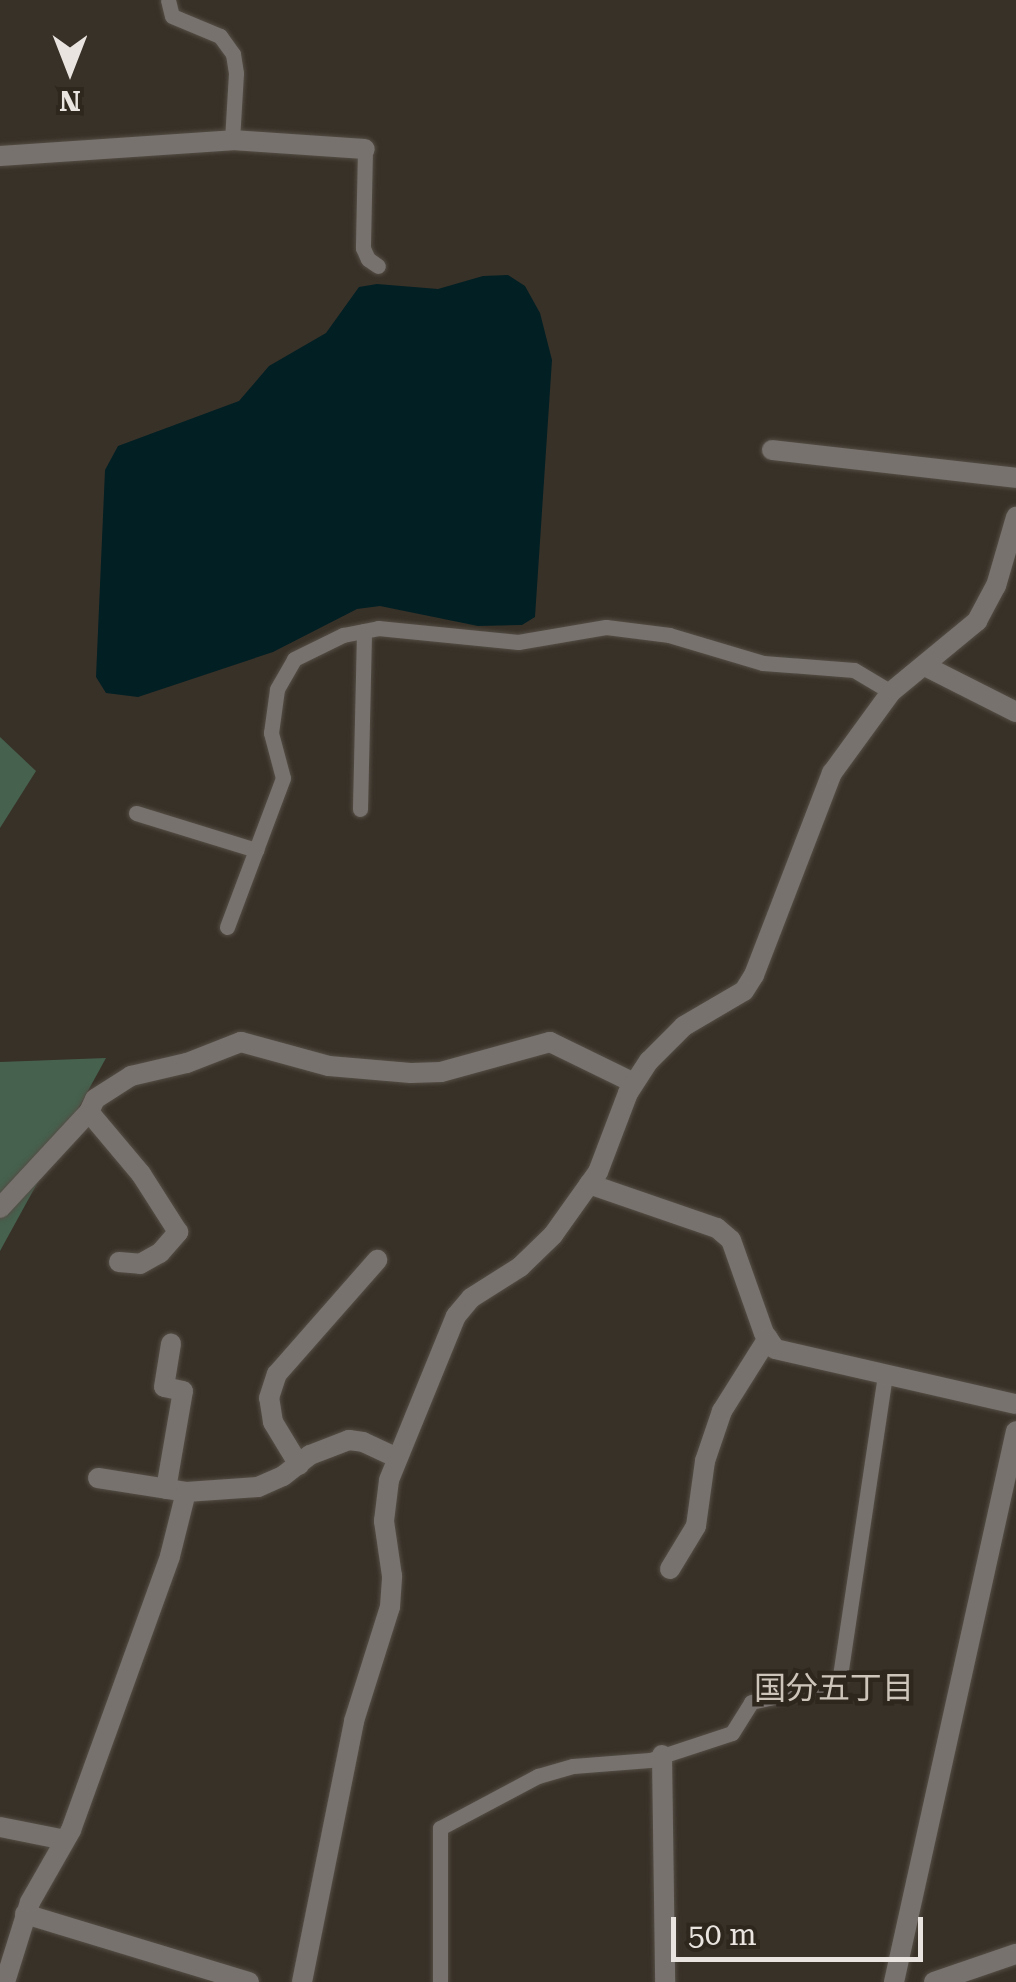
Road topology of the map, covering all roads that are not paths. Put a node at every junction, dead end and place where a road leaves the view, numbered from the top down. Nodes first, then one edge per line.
1 (168, 0) edge
2 (232, 140) junction
3 (365, 149) joint
4 (0, 156) edge
5 (378, 266) dead end
6 (772, 450) dead end
7 (1016, 478) edge
8 (1016, 517) edge
9 (364, 631) junction
10 (925, 666) junction
11 (891, 692) junction
12 (1016, 712) edge
13 (360, 809) dead end
14 (136, 813) dead end
15 (256, 850) junction
16 (226, 927) dead end
17 (634, 1083) junction
18 (89, 1112) junction
19 (589, 1184) junction
20 (0, 1208) edge
21 (377, 1260) dead end
22 (119, 1262) dead end
23 (768, 1338) junction
24 (171, 1344) dead end
25 (886, 1375) junction
26 (1016, 1404) edge
27 (1016, 1431) edge
28 (398, 1458) junction
29 (299, 1465) junction
30 (98, 1478) dead end
31 (1010, 1489) edge
32 (176, 1490) junction
33 (670, 1569) dead end
34 (662, 1755) junction
35 (0, 1827) edge
36 (66, 1840) junction
37 (25, 1914) junction
38 (1016, 1954) edge
39 (5, 1982) edge
40 (249, 1982) edge
41 (302, 1982) edge
42 (440, 1982) edge
43 (665, 1982) edge
44 (894, 1982) edge
45 (934, 1982) edge

1 - 2 lane
2 - 3 street
2 - 4 street
3 - 5 lane
6 - 7 street
8 - 10 street
9 - 11 lane
9 - 13 lane
9 - 15 lane
10 - 11 street
10 - 12 street
11 - 17 street
14 - 15 lane
15 - 16 lane
17 - 18 street
17 - 19 street
18 - 20 street
18 - 22 street
19 - 23 street
19 - 28 street
21 - 29 street
23 - 25 street
23 - 33 street
24 - 32 street
25 - 26 street
25 - 34 lane
27 - 31 street
28 - 29 street
28 - 41 street
29 - 32 street
30 - 32 street
31 - 44 street
32 - 36 street
34 - 42 lane
34 - 43 street
35 - 36 street
36 - 37 street
37 - 39 street
37 - 40 street
38 - 45 street

